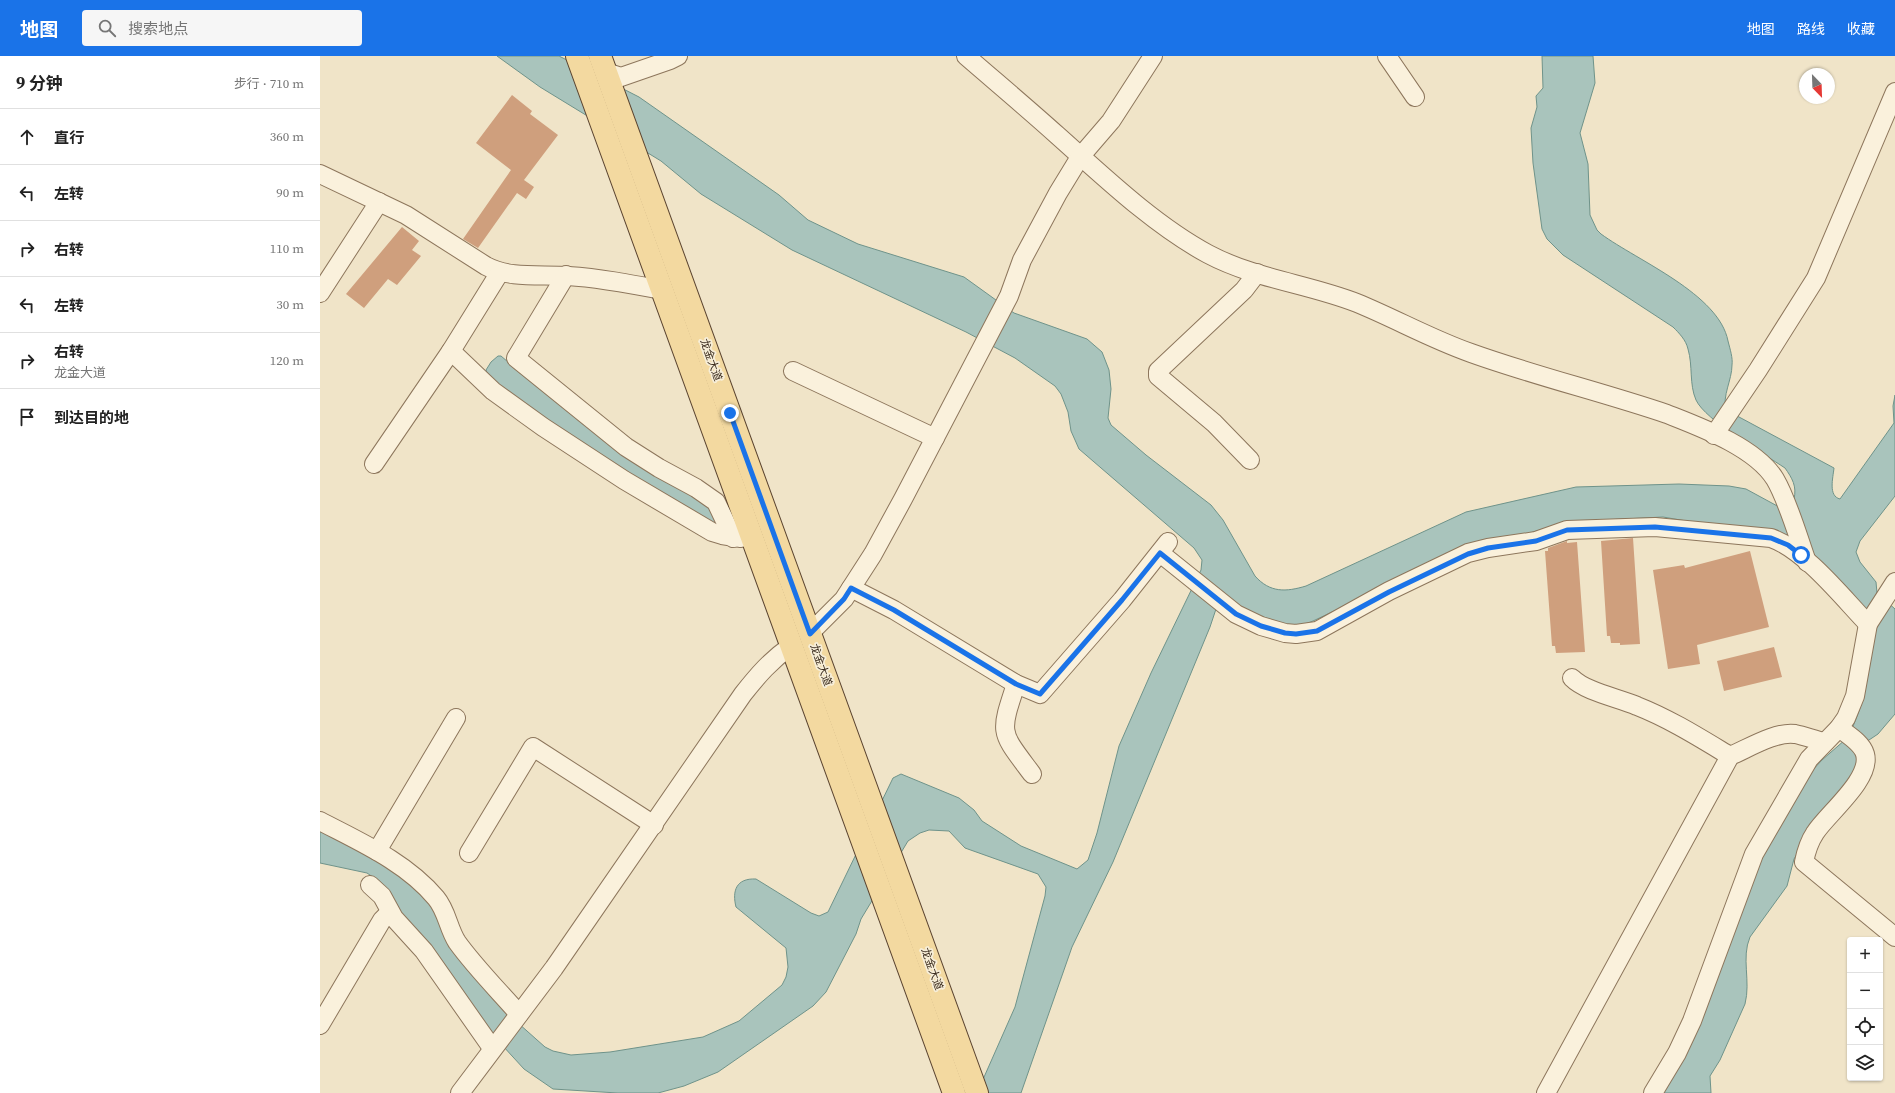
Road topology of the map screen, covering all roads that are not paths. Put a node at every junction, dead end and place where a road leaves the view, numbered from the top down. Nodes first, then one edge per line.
1 (678, 56) edge
2 (966, 56) edge
3 (1153, 56) edge
4 (1387, 56) edge
5 (579, 62) edge
6 (603, 64) edge
7 (1895, 92) edge
8 (1415, 97) dead end
9 (1080, 157) junction
10 (320, 174) edge
11 (379, 202) junction
12 (500, 272) junction
13 (1257, 273) junction
14 (566, 275) junction
15 (662, 290) junction
16 (320, 293) edge
17 (451, 351) junction
18 (793, 371) dead end
19 (1716, 431) junction
20 (935, 438) junction
21 (1250, 460) dead end
22 (374, 464) dead end
23 (742, 537) junction
24 (1807, 562) junction
25 (1894, 584) edge
26 (851, 588) junction
27 (1868, 624) junction
28 (810, 634) junction
29 (792, 646) junction
30 (1572, 678) dead end
31 (1016, 684) junction
32 (456, 718) dead end
33 (1839, 728) junction
34 (1825, 742) junction
35 (1730, 756) junction
36 (1032, 774) dead end
37 (320, 821) edge
38 (654, 824) junction
39 (377, 851) junction
40 (469, 853) dead end
41 (370, 884) dead end
42 (390, 912) junction
43 (1895, 937) edge
44 (517, 1016) junction
45 (320, 1025) edge
46 (492, 1048) junction
47 (977, 1092) edge
48 (460, 1093) edge
49 (954, 1093) edge
50 (1546, 1093) edge
51 (1653, 1093) edge

1 - 6 street
2 - 9 street
3 - 9 street
4 - 8 street
5 - 15 main road, 龙金大道
6 - 28 main road, 龙金大道
7 - 19 street
9 - 13 street
9 - 20 street
10 - 11 street
11 - 12 street
11 - 16 street
12 - 14 street
12 - 17 street
13 - 19 street
13 - 21 street
14 - 15 street
14 - 23 street
15 - 23 main road, 龙金大道
17 - 22 street
17 - 23 street
18 - 20 street
19 - 24 street
20 - 26 street
23 - 29 main road, 龙金大道
24 - 27 street
24 - 31 street
25 - 27 street
26 - 28 street
26 - 31 street
27 - 33 street
28 - 47 main road, 龙金大道
29 - 38 street
29 - 49 main road, 龙金大道
30 - 35 street
31 - 36 street
32 - 39 street
33 - 34 street
33 - 43 street
34 - 35 street
34 - 51 street
35 - 50 street
37 - 39 street
38 - 40 street
38 - 44 street
39 - 44 street
41 - 42 street
42 - 45 street
42 - 46 street
44 - 46 street
46 - 48 street

